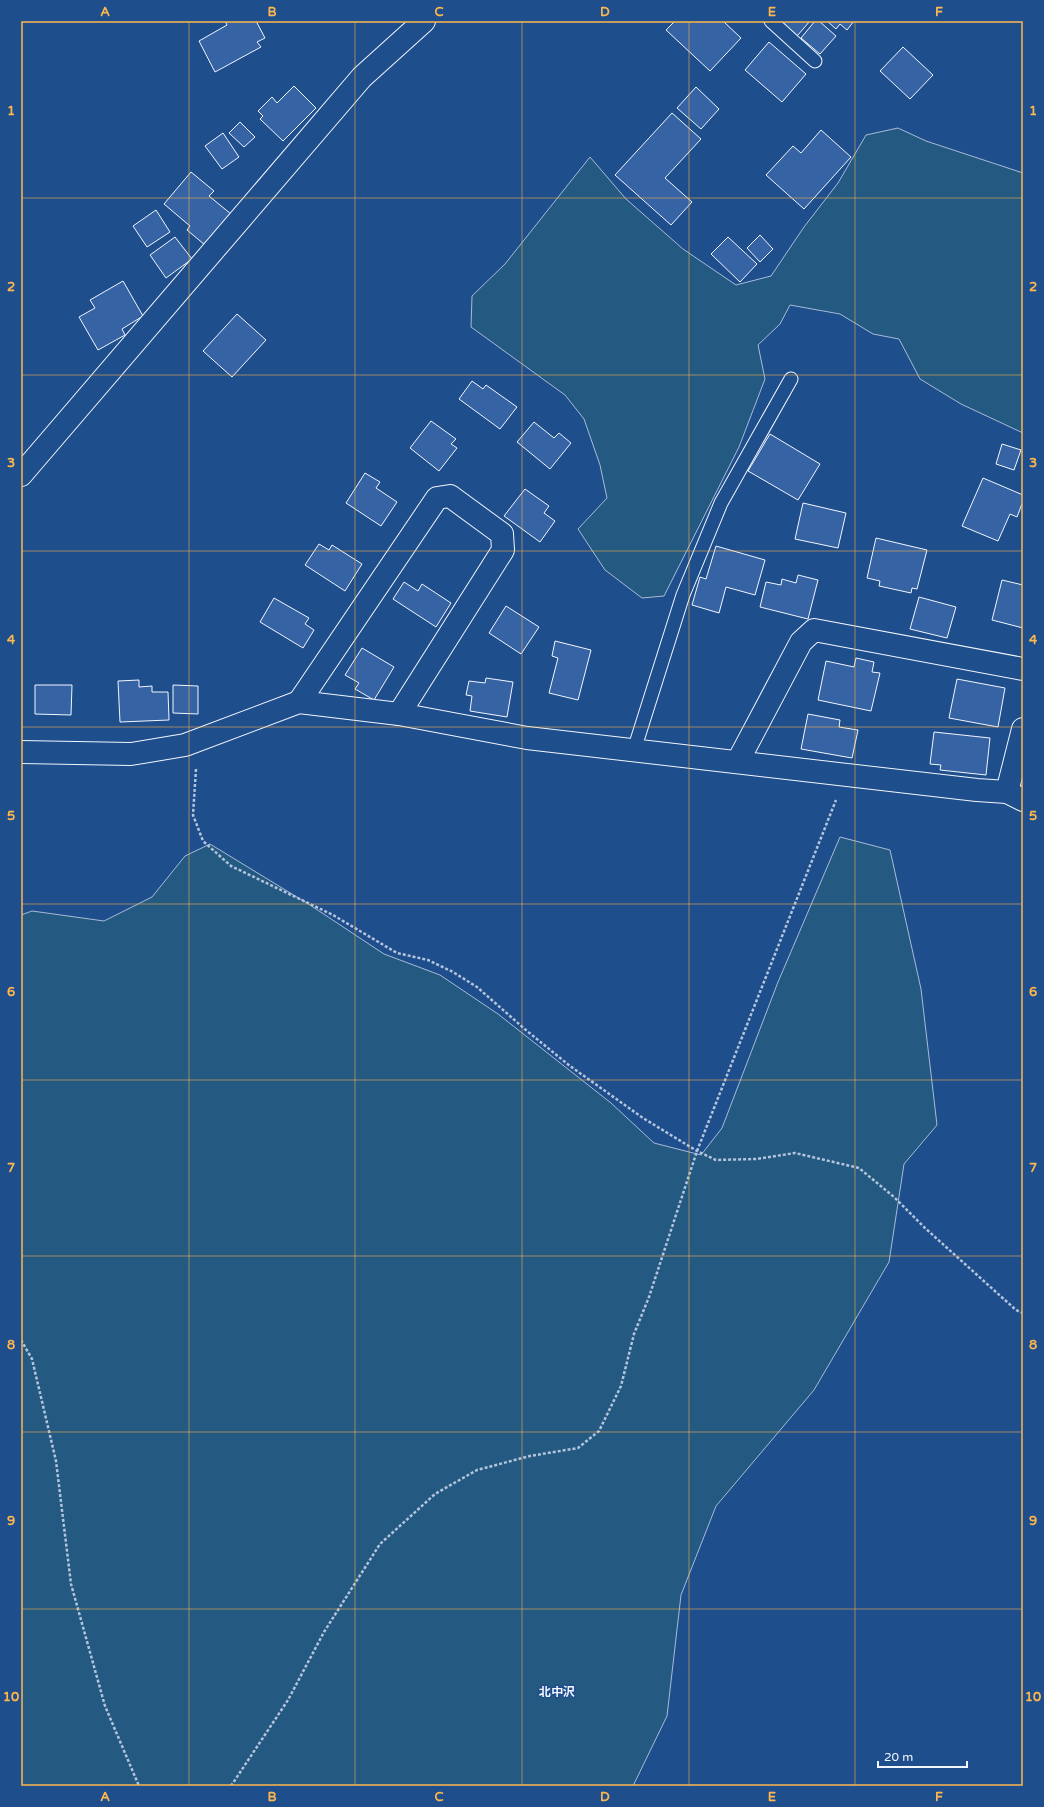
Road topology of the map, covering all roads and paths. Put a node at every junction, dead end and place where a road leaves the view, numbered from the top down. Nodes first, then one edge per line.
1 (424, 21) edge
2 (771, 21) edge
3 (815, 61) dead end
4 (791, 380) dead end
5 (21, 475) edge
6 (1023, 669) edge
7 (299, 702) junction
8 (399, 714) junction
9 (1023, 729) edge
10 (199, 740) junction
11 (634, 750) junction
12 (21, 752) edge
13 (738, 761) junction
14 (846, 775) junction
15 (1015, 796) edge
16 (697, 1151) junction
17 (1023, 1313) edge
18 (21, 1340) edge
19 (139, 1786) edge
20 (232, 1786) edge

1 - 5 street
2 - 3 lane
4 - 11 lane
6 - 13 street
7 - 8 street
7 - 8 street
7 - 10 street
8 - 11 street
9 - 15 street
10 - 12 street
10 - 16 path
11 - 13 street
13 - 14 street
14 - 15 street
14 - 16 path
16 - 17 path
16 - 20 path
18 - 19 path

